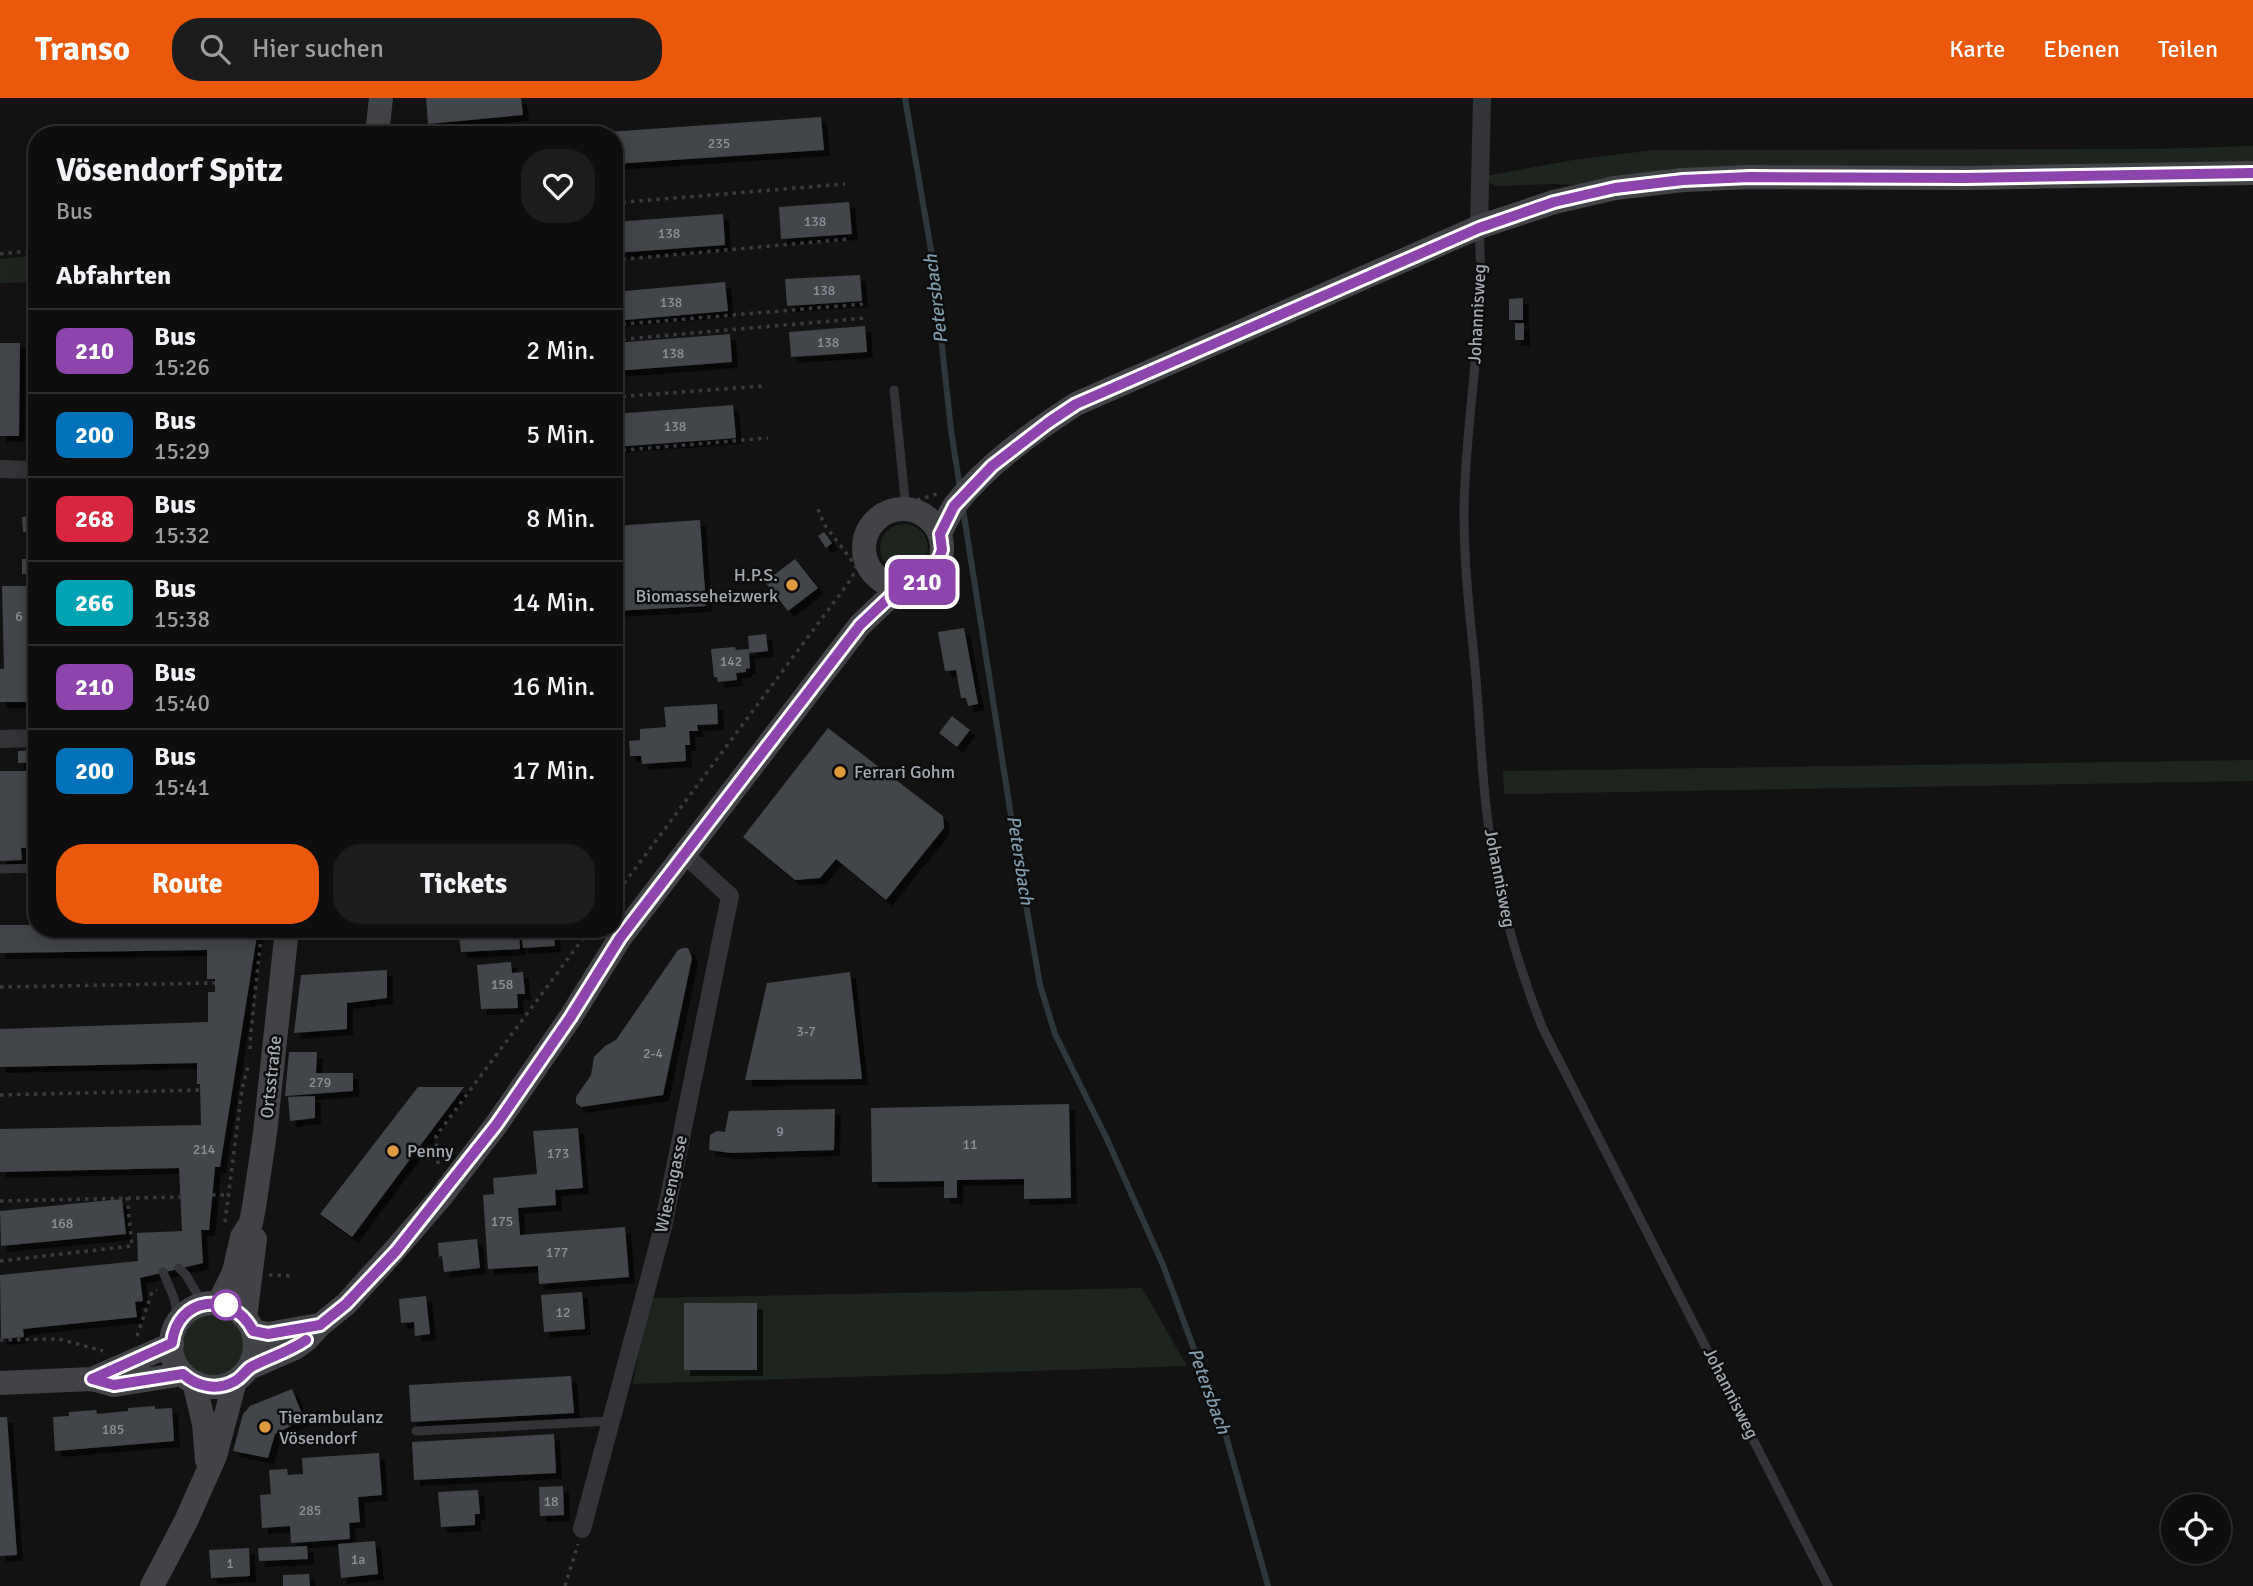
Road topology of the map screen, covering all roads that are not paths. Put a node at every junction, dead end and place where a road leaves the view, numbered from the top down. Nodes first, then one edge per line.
1 (381, 98) edge
2 (1482, 98) edge
3 (378, 126) edge
4 (2253, 173) edge
5 (1479, 228) junction
6 (894, 390) dead end
7 (0, 469) edge
8 (28, 470) edge
9 (948, 499) junction
10 (911, 508) junction
11 (940, 534) junction
12 (875, 575) junction
13 (900, 587) junction
14 (860, 625) junction
15 (28, 738) edge
16 (0, 739) edge
17 (684, 854) junction
18 (28, 868) edge
19 (0, 869) edge
20 (623, 934) edge
21 (286, 938) edge
22 (620, 938) edge
23 (251, 1223) junction
24 (179, 1268) dead end
25 (163, 1272) dead end
26 (211, 1304) junction
27 (249, 1324) junction
28 (320, 1325) junction
29 (175, 1333) junction
30 (242, 1375) junction
31 (188, 1378) junction
32 (92, 1379) junction
33 (0, 1383) edge
34 (611, 1421) junction
35 (416, 1432) dead end
36 (208, 1468) junction
37 (582, 1529) road end
38 (156, 1579) edge
39 (1828, 1586) edge

1 - 3 main road
2 - 5 street, Johannisweg
4 - 5 main road
5 - 9 main road
5 - 39 lane, Johannisweg
6 - 10 lane
7 - 8 street
9 - 10 main road
9 - 11 main road
10 - 11 main road
10 - 12 main road
11 - 13 main road
12 - 13 main road
12 - 14 main road
13 - 14 main road
14 - 17 main road
15 - 16 street
17 - 20 main road
17 - 34 street, Wiesengasse
18 - 19 lane
21 - 23 main road, Ortsstraße
22 - 28 main road
23 - 26 main road, Ortsstraße
23 - 27 main road, Ortsstraße
24 - 26 lane
25 - 29 lane
26 - 27 main road
26 - 29 main road
27 - 28 main road
27 - 30 main road
28 - 30 main road
29 - 31 main road
29 - 32 main road
30 - 31 main road
30 - 36 main road
31 - 32 main road
31 - 36 main road
32 - 33 main road
34 - 35 lane
34 - 37 street, Wiesengasse
36 - 38 main road

